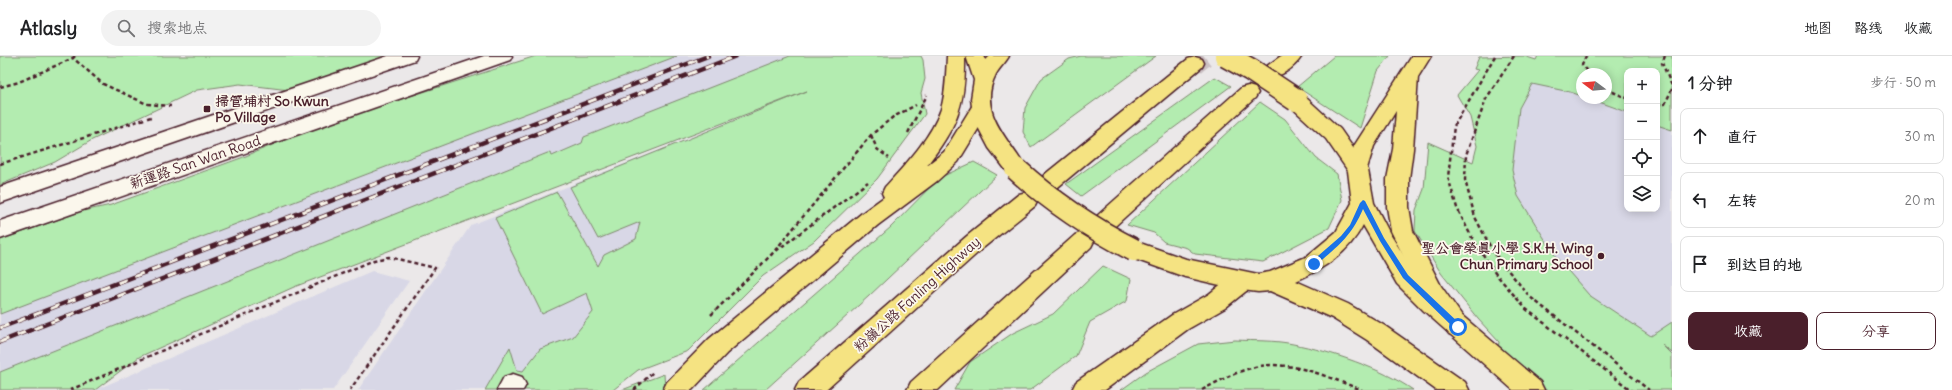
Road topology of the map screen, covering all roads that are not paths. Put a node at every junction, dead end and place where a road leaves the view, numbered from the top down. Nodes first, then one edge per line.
1 (408, 56) edge
2 (503, 56) edge
3 (956, 56) edge
4 (975, 56) edge
5 (1000, 56) edge
6 (1226, 56) edge
7 (1293, 56) edge
8 (1422, 56) edge
9 (1195, 63) tunnel mouth
10 (1274, 71) dead end
11 (1408, 77) junction
12 (983, 79) junction
13 (1248, 93) dead end
14 (981, 108) junction
15 (1358, 170) junction
16 (1051, 181) dead end
17 (0, 194) edge
18 (1027, 200) dead end
19 (1363, 203) junction
20 (870, 219) junction
21 (1106, 221) dead end
22 (0, 230) edge
23 (1083, 241) dead end
24 (1242, 281) junction
25 (1272, 282) junction
26 (1458, 327) junction
27 (676, 390) edge
28 (808, 390) edge
29 (920, 390) edge
30 (1085, 390) edge
31 (1456, 390) edge
32 (1531, 390) edge

1 - 17 street
2 - 22 street, 新運路 San Wan Road
3 - 20 main road
4 - 12 main road
5 - 12 main road
6 - 15 main road, bridge
7 - 10 main road
8 - 11 main road
9 - 16 main road
11 - 15 main road
11 - 26 main road
12 - 14 main road
13 - 21 main road
14 - 20 main road
14 - 24 main road, bridge
15 - 19 main road
18 - 28 main road, 粉嶺公路 Fanling Highway
19 - 25 main road
19 - 26 main road
20 - 27 main road
23 - 29 main road
24 - 25 main road
24 - 30 main road
25 - 31 main road
26 - 32 main road

